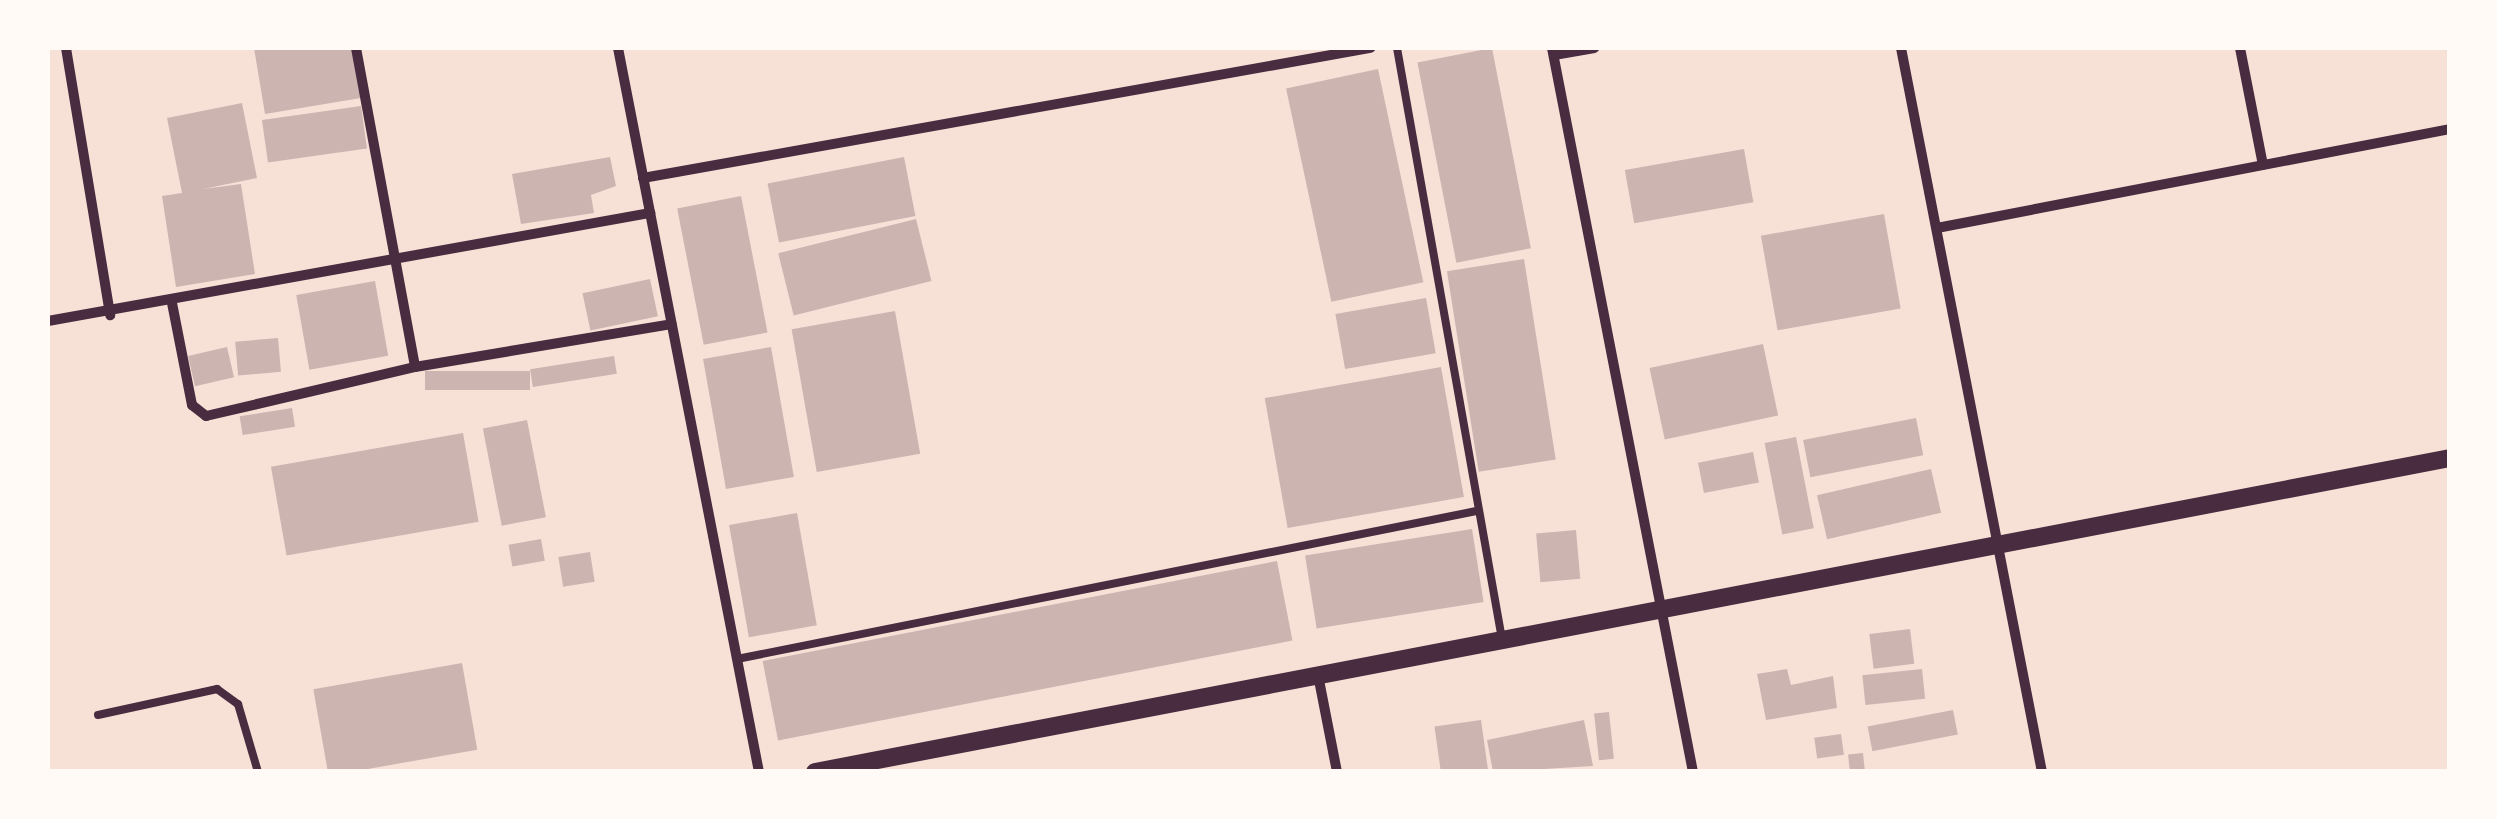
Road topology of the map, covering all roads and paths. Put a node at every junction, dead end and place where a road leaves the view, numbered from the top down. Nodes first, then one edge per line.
1 (66, 48) edge
2 (356, 48) edge
3 (618, 48) edge
4 (1370, 48) edge
5 (1397, 48) edge
6 (1594, 48) edge
7 (1902, 48) edge
8 (2240, 48) edge
9 (1553, 52) edge
10 (2450, 129) edge
11 (2263, 165) junction
12 (643, 178) junction
13 (650, 213) junction
14 (1937, 228) junction
15 (395, 261) junction
16 (172, 303) junction
17 (110, 315) junction
18 (48, 320) edge
19 (671, 324) junction
20 (414, 367) junction
21 (2450, 458) edge
22 (1476, 511) junction
23 (1998, 544) junction
24 (1661, 609) junction
25 (1502, 639) junction
26 (736, 659) junction
27 (1318, 675) junction
28 (98, 715) dead end
29 (258, 772) edge
30 (758, 772) edge
31 (816, 772) edge
32 (1336, 772) edge
33 (1693, 772) edge
34 (2042, 772) edge

1 - 17 street
2 - 15 street
3 - 12 street
4 - 12 street
5 - 22 lane
6 - 9 street
7 - 14 street
8 - 11 street
9 - 24 street
10 - 11 street
11 - 14 street
12 - 13 street
13 - 15 street
13 - 19 street
14 - 23 street
15 - 16 street
15 - 20 street
16 - 17 street
16 - 20 street
17 - 18 street
19 - 20 street
19 - 26 street
21 - 23 street
22 - 25 lane
22 - 26 lane
23 - 24 street
23 - 34 street
24 - 25 street
24 - 33 street
25 - 27 street
26 - 30 street
27 - 31 street
27 - 32 street
28 - 29 lane

